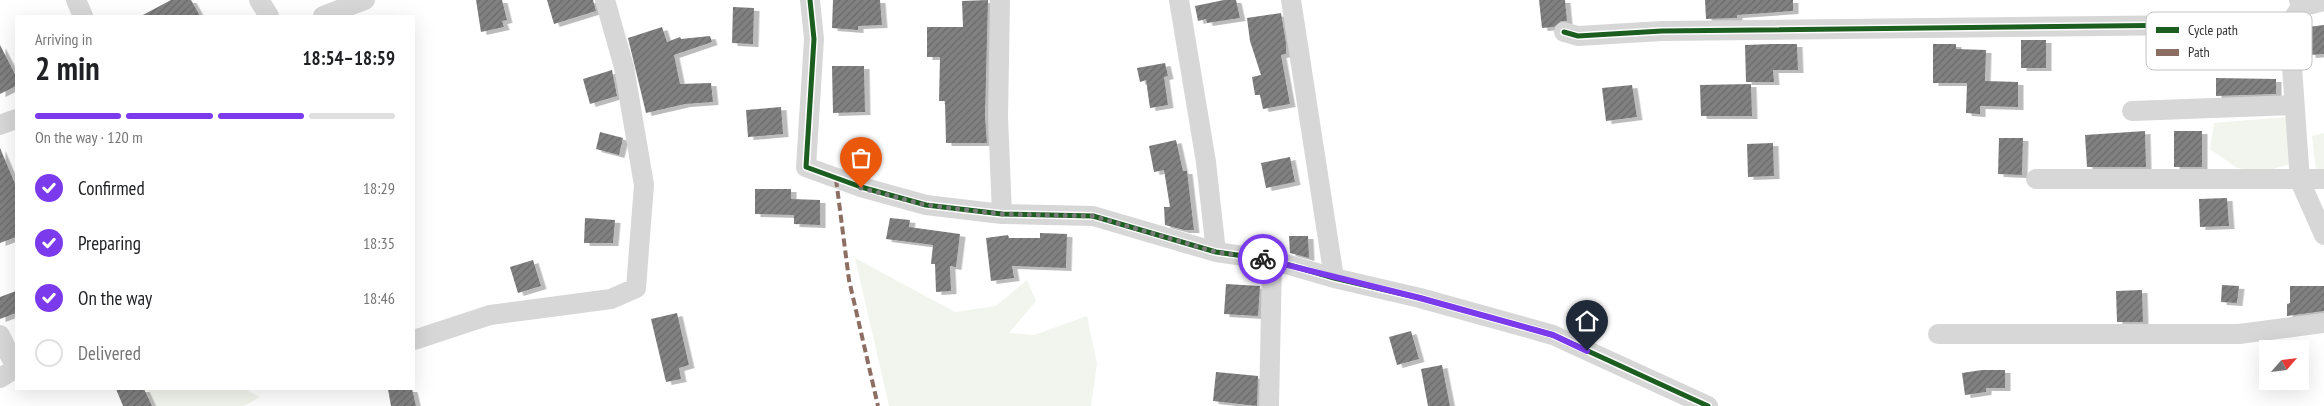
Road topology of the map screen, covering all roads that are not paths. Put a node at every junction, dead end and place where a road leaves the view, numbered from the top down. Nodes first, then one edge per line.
1 (76, 0) edge
2 (259, 0) edge
3 (365, 0) edge
4 (605, 0) edge
5 (810, 0) edge
6 (1000, 0) edge
7 (1179, 0) edge
8 (1291, 0) edge
9 (2324, 1) edge
10 (2300, 3) edge
11 (83, 15) edge
12 (267, 15) edge
13 (326, 15) edge
14 (2146, 26) edge
15 (1564, 32) dead end
16 (2292, 70) edge
17 (2294, 105) junction
18 (2132, 111) dead end
19 (15, 119) edge
20 (0, 125) edge
21 (2036, 179) dead end
22 (2324, 179) edge
23 (2300, 181) junction
24 (1002, 214) junction
25 (2324, 235) edge
26 (1216, 252) junction
27 (1272, 260) junction
28 (1334, 278) junction
29 (2324, 323) edge
30 (1938, 334) dead end
31 (0, 335) edge
32 (415, 340) edge
33 (15, 366) edge
34 (15, 369) edge
35 (0, 378) edge
36 (1270, 406) edge
37 (1708, 406) edge

1 - 11 street
2 - 12 street
3 - 13 street
4 - 32 street
5 - 24 street
6 - 24 street
7 - 26 street
8 - 28 street
9 - 10 street
14 - 15 street
16 - 17 street
17 - 18 street
17 - 23 street
19 - 20 street
21 - 23 street
22 - 23 street
23 - 25 street
24 - 26 street
26 - 27 street
27 - 28 street
27 - 36 street
28 - 37 street
29 - 30 street
31 - 33 street
34 - 35 street

